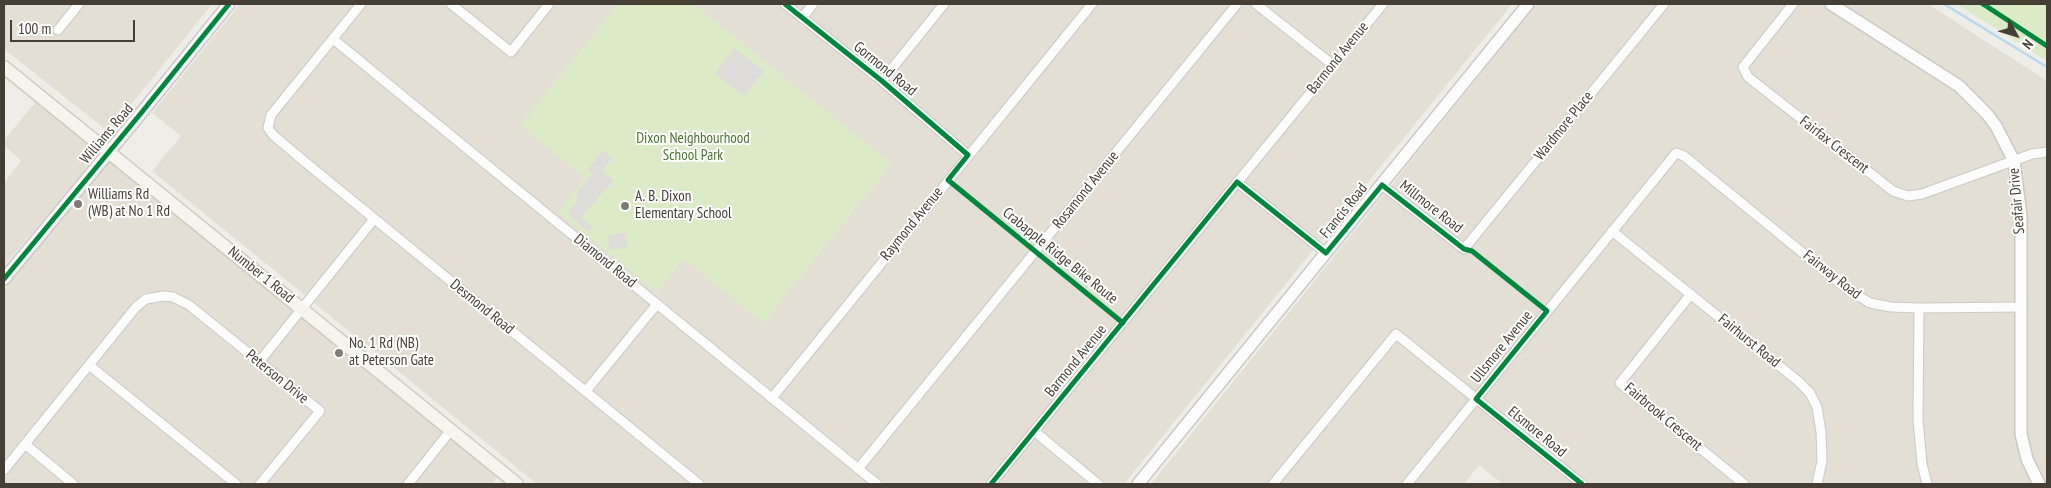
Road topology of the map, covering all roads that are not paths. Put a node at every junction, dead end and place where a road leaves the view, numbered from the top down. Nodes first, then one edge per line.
1 (79, 4) edge
2 (229, 4) edge
3 (361, 4) edge
4 (451, 4) edge
5 (549, 4) edge
6 (785, 4) edge
7 (814, 4) edge
8 (944, 4) edge
9 (1092, 4) edge
10 (1237, 4) edge
11 (1256, 4) edge
12 (1383, 4) edge
13 (1528, 4) edge
14 (1664, 4) edge
15 (1793, 4) edge
16 (1831, 4) edge
17 (802, 18) junction
18 (58, 30) dead end
19 (333, 38) junction
20 (1333, 65) junction
21 (4, 67) edge
22 (882, 81) junction
23 (109, 151) junction
24 (2047, 152) edge
25 (1676, 153) joint
26 (968, 154) junction
27 (2014, 160) junction
28 (1237, 182) junction
29 (1382, 185) junction
30 (374, 219) junction
31 (1612, 231) junction
32 (1464, 249) joint
33 (1326, 253) junction
34 (4, 279) edge
35 (1691, 294) junction
36 (657, 304) junction
37 (301, 308) junction
38 (1919, 308) junction
39 (2020, 308) junction
40 (259, 362) junction
41 (89, 365) junction
42 (586, 391) junction
43 (772, 398) junction
44 (1476, 399) junction
45 (451, 430) junction
46 (1034, 431) junction
47 (25, 444) junction
48 (858, 469) junction
49 (4, 470) edge
50 (73, 484) edge
51 (236, 484) edge
52 (260, 484) edge
53 (408, 484) edge
54 (517, 484) edge
55 (699, 484) edge
56 (877, 484) edge
57 (991, 484) edge
58 (1098, 484) edge
59 (1138, 484) edge
60 (1273, 484) edge
61 (1406, 484) edge
62 (1582, 484) edge
63 (1744, 484) edge
64 (1817, 484) edge
65 (1927, 484) edge
66 (2039, 484) edge

1 - 18 street
2 - 23 street, Williams Road
3 - 19 street
4 - 5 street
6 - 17 street, Gormond Road
7 - 17 street
8 - 22 street
9 - 26 street, Raymond Avenue
10 - 48 street, Rosamond Avenue
11 - 20 street
12 - 20 street, Barmond Avenue
13 - 29 street, Francis Road
14 - 32 street, Wardmore Place
15 - 27 street, Fairfax Crescent
16 - 27 street, Seafair Drive
17 - 22 street, Gormond Road
19 - 30 street, Desmond Road
19 - 36 street, Diamond Road
20 - 28 street, Barmond Avenue
21 - 23 main road, Number 1 Road
22 - 26 street, Gormond Road
23 - 34 street, Williams Road
23 - 37 main road, Number 1 Road
24 - 27 street
25 - 31 street, Ullsmore Avenue
25 - 38 street, Fairway Road
26 - 43 street, Raymond Avenue
27 - 39 street, Seafair Drive
28 - 33 street
28 - 46 street, Barmond Avenue
29 - 32 street, Millmore Road
29 - 33 street, Francis Road
30 - 37 street
30 - 42 street, Desmond Road
31 - 35 street, Fairhurst Road
31 - 44 street, Ullsmore Avenue
33 - 59 street, Francis Road
35 - 63 street, Fairbrook Crescent
35 - 64 street, Fairhurst Road
36 - 42 street
36 - 43 street, Diamond Road
37 - 40 street
37 - 45 main road, Number 1 Road
38 - 39 street, Fairway Road
38 - 65 street
39 - 66 street, Seafair Drive
40 - 41 street, Peterson Drive
40 - 52 street, Peterson Drive
41 - 47 street
41 - 51 street
42 - 55 street, Desmond Road
43 - 48 street, Diamond Road
44 - 60 street, Elsmore Road
44 - 61 street, Ullsmore Avenue
44 - 62 street, Elsmore Road
45 - 53 street
45 - 54 main road, Number 1 Road
46 - 57 street, Barmond Avenue
46 - 58 street
47 - 49 street
47 - 50 street
48 - 56 street, Diamond Road

